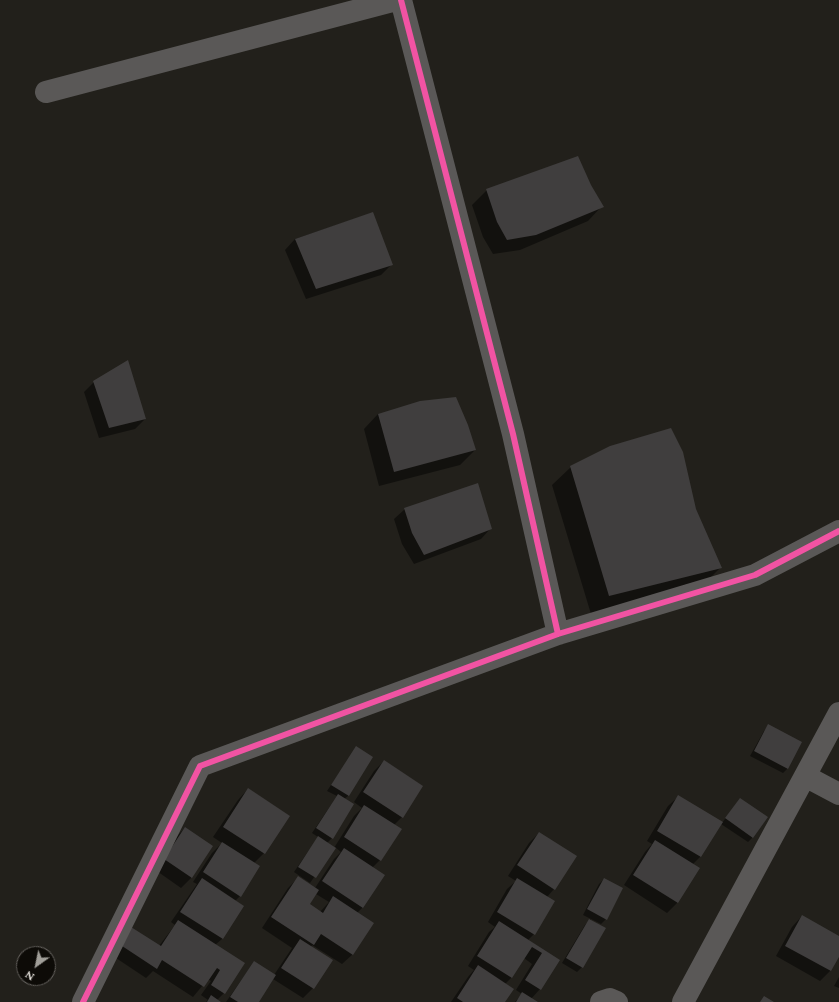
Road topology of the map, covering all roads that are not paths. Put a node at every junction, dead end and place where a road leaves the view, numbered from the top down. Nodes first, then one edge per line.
1 (396, 0) edge
2 (401, 0) edge
3 (46, 92) dead end
4 (839, 532) edge
5 (558, 634) junction
6 (839, 713) edge
7 (805, 776) junction
8 (839, 794) edge
9 (83, 1002) edge
10 (601, 1002) edge
11 (616, 1002) edge
12 (683, 1002) edge

1 - 3 street
2 - 5 street
4 - 5 street
5 - 9 street
6 - 7 street
7 - 8 street
7 - 12 street
10 - 11 street

